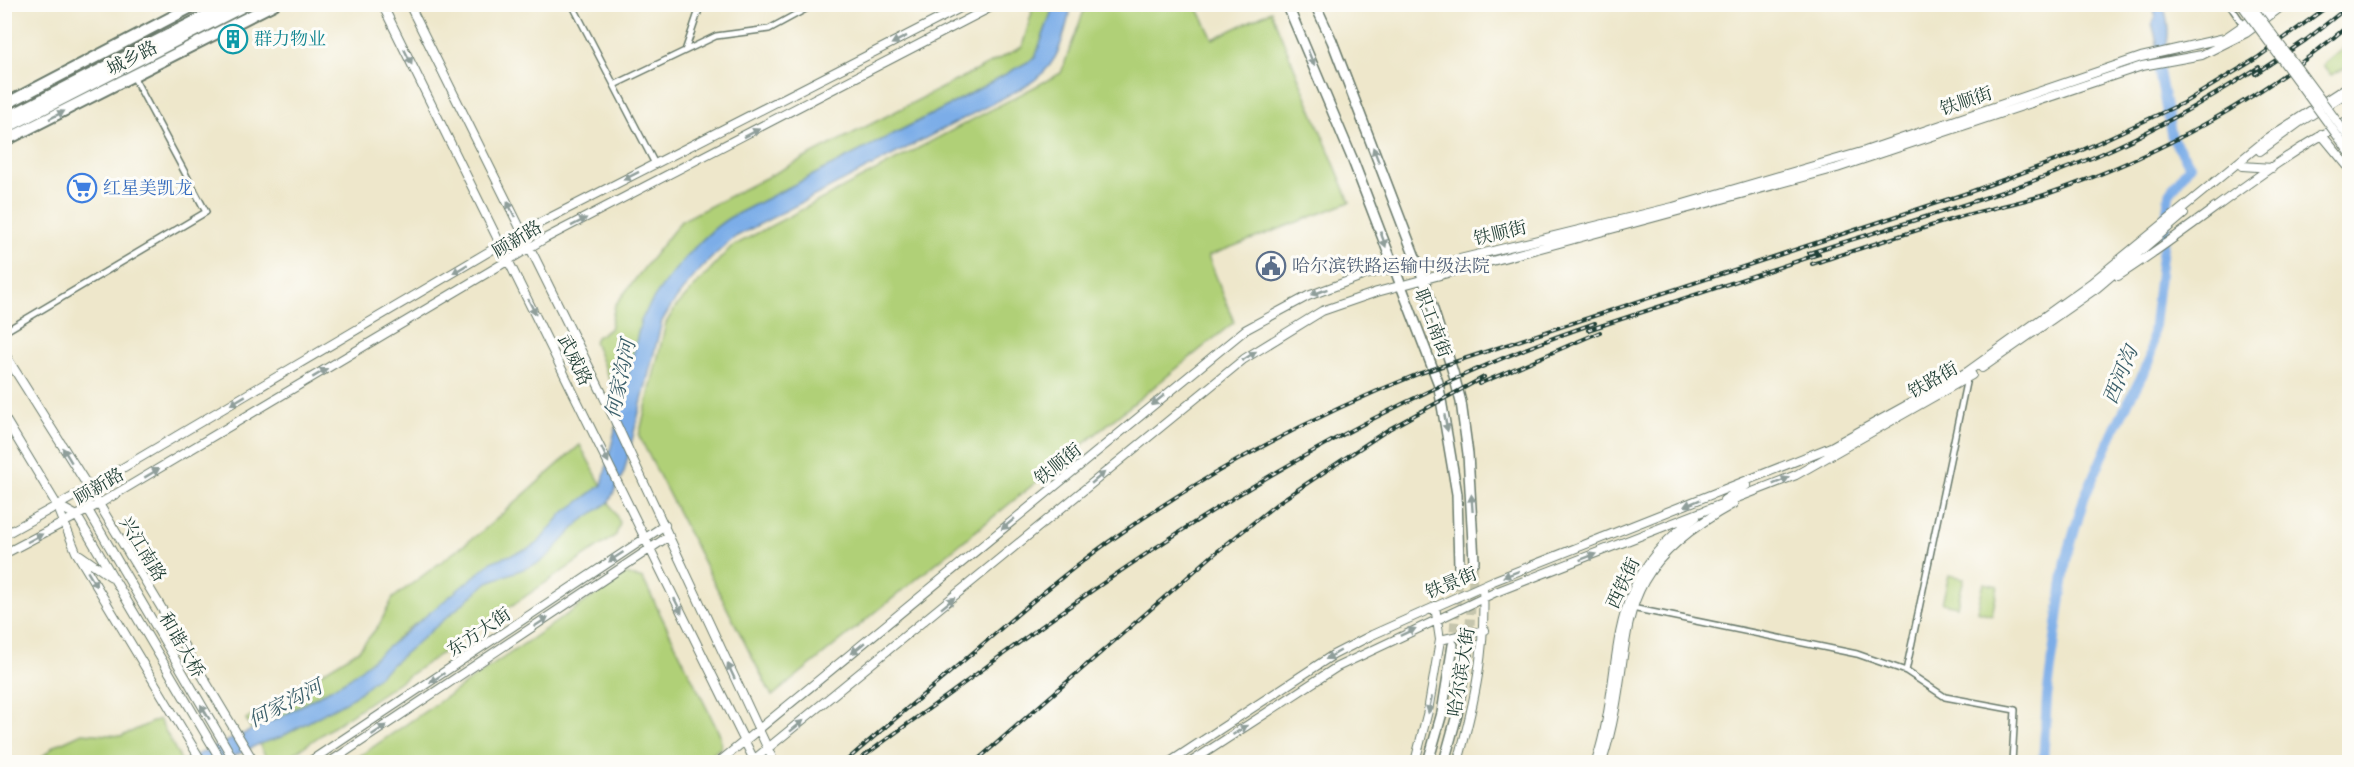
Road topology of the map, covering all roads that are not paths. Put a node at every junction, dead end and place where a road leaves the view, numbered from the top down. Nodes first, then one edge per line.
1 (197, 4) edge
2 (215, 4) edge
3 (230, 4) edge
4 (248, 4) edge
5 (274, 4) edge
6 (382, 4) edge
7 (409, 4) edge
8 (572, 4) edge
9 (701, 4) edge
10 (815, 4) edge
11 (968, 4) edge
12 (997, 4) edge
13 (1287, 4) edge
14 (1315, 4) edge
15 (2229, 4) edge
16 (2241, 4) edge
17 (2250, 4) edge
18 (2274, 4) edge
19 (2286, 4) edge
20 (2264, 8) edge
21 (2244, 26) junction
22 (685, 51) junction
23 (2141, 61) junction
24 (133, 76) junction
25 (614, 85) junction
26 (2349, 85) edge
27 (41, 86) junction
28 (2349, 91) edge
29 (4, 105) edge
30 (4, 119) edge
31 (2349, 120) edge
32 (4, 129) edge
33 (2321, 134) junction
34 (2349, 139) edge
35 (4, 141) edge
36 (2349, 153) edge
37 (655, 164) junction
38 (2242, 166) junction
39 (2272, 168) junction
40 (2349, 169) edge
41 (2177, 217) junction
42 (522, 232) junction
43 (2151, 239) junction
44 (501, 245) junction
45 (530, 248) junction
46 (510, 261) junction
47 (1418, 266) junction
48 (1394, 269) junction
49 (1423, 278) junction
50 (1400, 285) junction
51 (2089, 294) junction
52 (4, 332) edge
53 (4, 353) edge
54 (1966, 378) junction
55 (4, 417) edge
56 (1766, 474) junction
57 (1763, 488) junction
58 (87, 489) junction
59 (99, 504) junction
60 (57, 505) junction
61 (88, 510) junction
62 (1707, 510) junction
63 (76, 516) junction
64 (65, 522) junction
65 (665, 525) junction
66 (4, 535) edge
67 (669, 536) junction
68 (645, 538) junction
69 (650, 549) junction
70 (76, 552) junction
71 (4, 554) edge
72 (1474, 561) tunnel mouth
73 (1459, 566) tunnel mouth
74 (112, 577) junction
75 (1482, 586) junction
76 (1483, 598) junction
77 (1435, 606) junction
78 (1632, 608) junction
79 (1437, 619) junction
80 (1485, 630) junction
81 (1440, 640) junction
82 (1469, 641) tunnel mouth
83 (1453, 645) tunnel mouth
84 (1906, 671) junction
85 (759, 731) junction
86 (745, 741) junction
87 (768, 749) junction
88 (202, 762) edge
89 (222, 762) edge
90 (235, 762) edge
91 (254, 762) edge
92 (309, 762) edge
93 (330, 762) edge
94 (719, 762) edge
95 (753, 762) edge
96 (774, 762) edge
97 (1170, 762) edge
98 (1191, 762) edge
99 (1415, 762) edge
100 (1428, 762) edge
101 (1444, 762) edge
102 (1458, 762) edge
103 (1596, 762) edge
104 (1602, 762) edge
105 (2012, 762) edge

1 - 27 highway, 城乡路
2 - 27 highway
3 - 30 highway
4 - 32 highway
5 - 24 highway, 城乡路
6 -> 44 main road, 武威路
42 -> 7 main road, 武威路
8 - 25 street
9 - 22 street
10 - 22 street
11 -> 37 main road, 顾新路
45 -> 12 main road, 顾新路
13 -> 48 main road, 职工南街
47 -> 14 main road, 职工南街
15 - 21 street
16 - 36 main road, bridge
17 - 34 main road, bridge
18 - 20 main road, 铁顺街
19 - 23 main road, 铁顺街
20 - 21 main road, 铁顺街
21 - 23 main road, 铁顺街
22 - 25 street
23 - 47 main road, 铁顺街
23 - 49 main road, 铁顺街
35 -> 24 highway, 城乡路
24 - 52 street
25 - 37 street
26 - 41 main road
27 - 29 highway, 城乡路
28 - 38 main road
31 - 33 main road
33 - 39 main road
33 - 40 main road
37 -> 42 main road, 顾新路
38 - 39 main road
38 - 41 main road
39 - 51 main road
41 - 43 main road
42 - 44 main road, 顾新路
42 - 45 main road, 武威路
43 - 51 main road, 铁路街
43 - 56 main road, 铁路街
44 - 46 main road, 武威路
44 -> 58 main road, 顾新路
45 - 46 main road, 顾新路
45 - 65 main road, 武威路
59 -> 46 main road, 顾新路
46 -> 68 main road, 武威路
47 - 48 main road, 铁顺街
47 - 49 main road, 职工南街
48 - 50 main road, 职工南街
48 -> 85 main road, 铁顺街
49 - 50 main road, 铁顺街
72 -> 49 main road, 职工南街
50 -> 73 main road, 职工南街
87 -> 50 main road, 铁顺街
51 - 54 main road, 铁路街
58 -> 53 main road, 兴江南路
57 -> 54 main road, 铁路街
54 - 84 street
55 - 60 main road
56 - 62 main road, 西铁街
56 -> 75 main road, 铁景街
57 - 62 main road, 铁路街
57 - 78 main road, 西铁街
58 - 59 main road, 兴江南路
58 - 60 main road, 顾新路
58 - 61 main road
59 - 61 main road, 顾新路
59 - 91 main road, 兴江南路
60 - 63 main road
60 - 64 main road
60 - 66 main road, 顾新路
61 - 63 main road, 顾新路
90 -> 61 main road, 和谐大桥
76 -> 62 main road, 铁景街
62 - 103 main road, 西铁街
63 - 64 main road, 顾新路
63 - 74 main road, 和谐大桥
64 - 70 main road
71 -> 64 main road, 顾新路
65 - 67 main road, 武威路
65 - 68 main road, 东方大街
67 - 69 main road, 东方大街
85 -> 67 main road, 武威路
68 - 69 main road, 武威路
68 -> 92 main road, 东方大街
69 -> 86 main road, 武威路
93 -> 69 main road, 东方大街
70 - 74 main road
70 -> 88 main road
74 - 89 main road, 和谐大桥
75 - 76 main road, 哈尔滨大街
75 - 77 main road, 铁景街
76 - 79 main road, 铁景街
76 - 80 main road, 哈尔滨大街
77 - 79 main road, 哈尔滨大街
77 -> 97 main road, 铁景街
78 - 84 street
78 - 104 main road, 西铁街
79 - 81 main road, 哈尔滨大街
98 -> 79 main road, 铁景街
80 - 81 main road
80 - 102 main road, 哈尔滨大街
81 -> 99 main road, 哈尔滨大街
82 - 101 main road
83 - 100 main road
84 - 105 street
85 - 86 main road, 铁顺街
85 - 87 main road, 武威路
86 - 94 main road, 铁顺街
86 - 95 main road, 武威路
87 - 95 main road, 铁顺街
87 - 96 main road, 武威路

